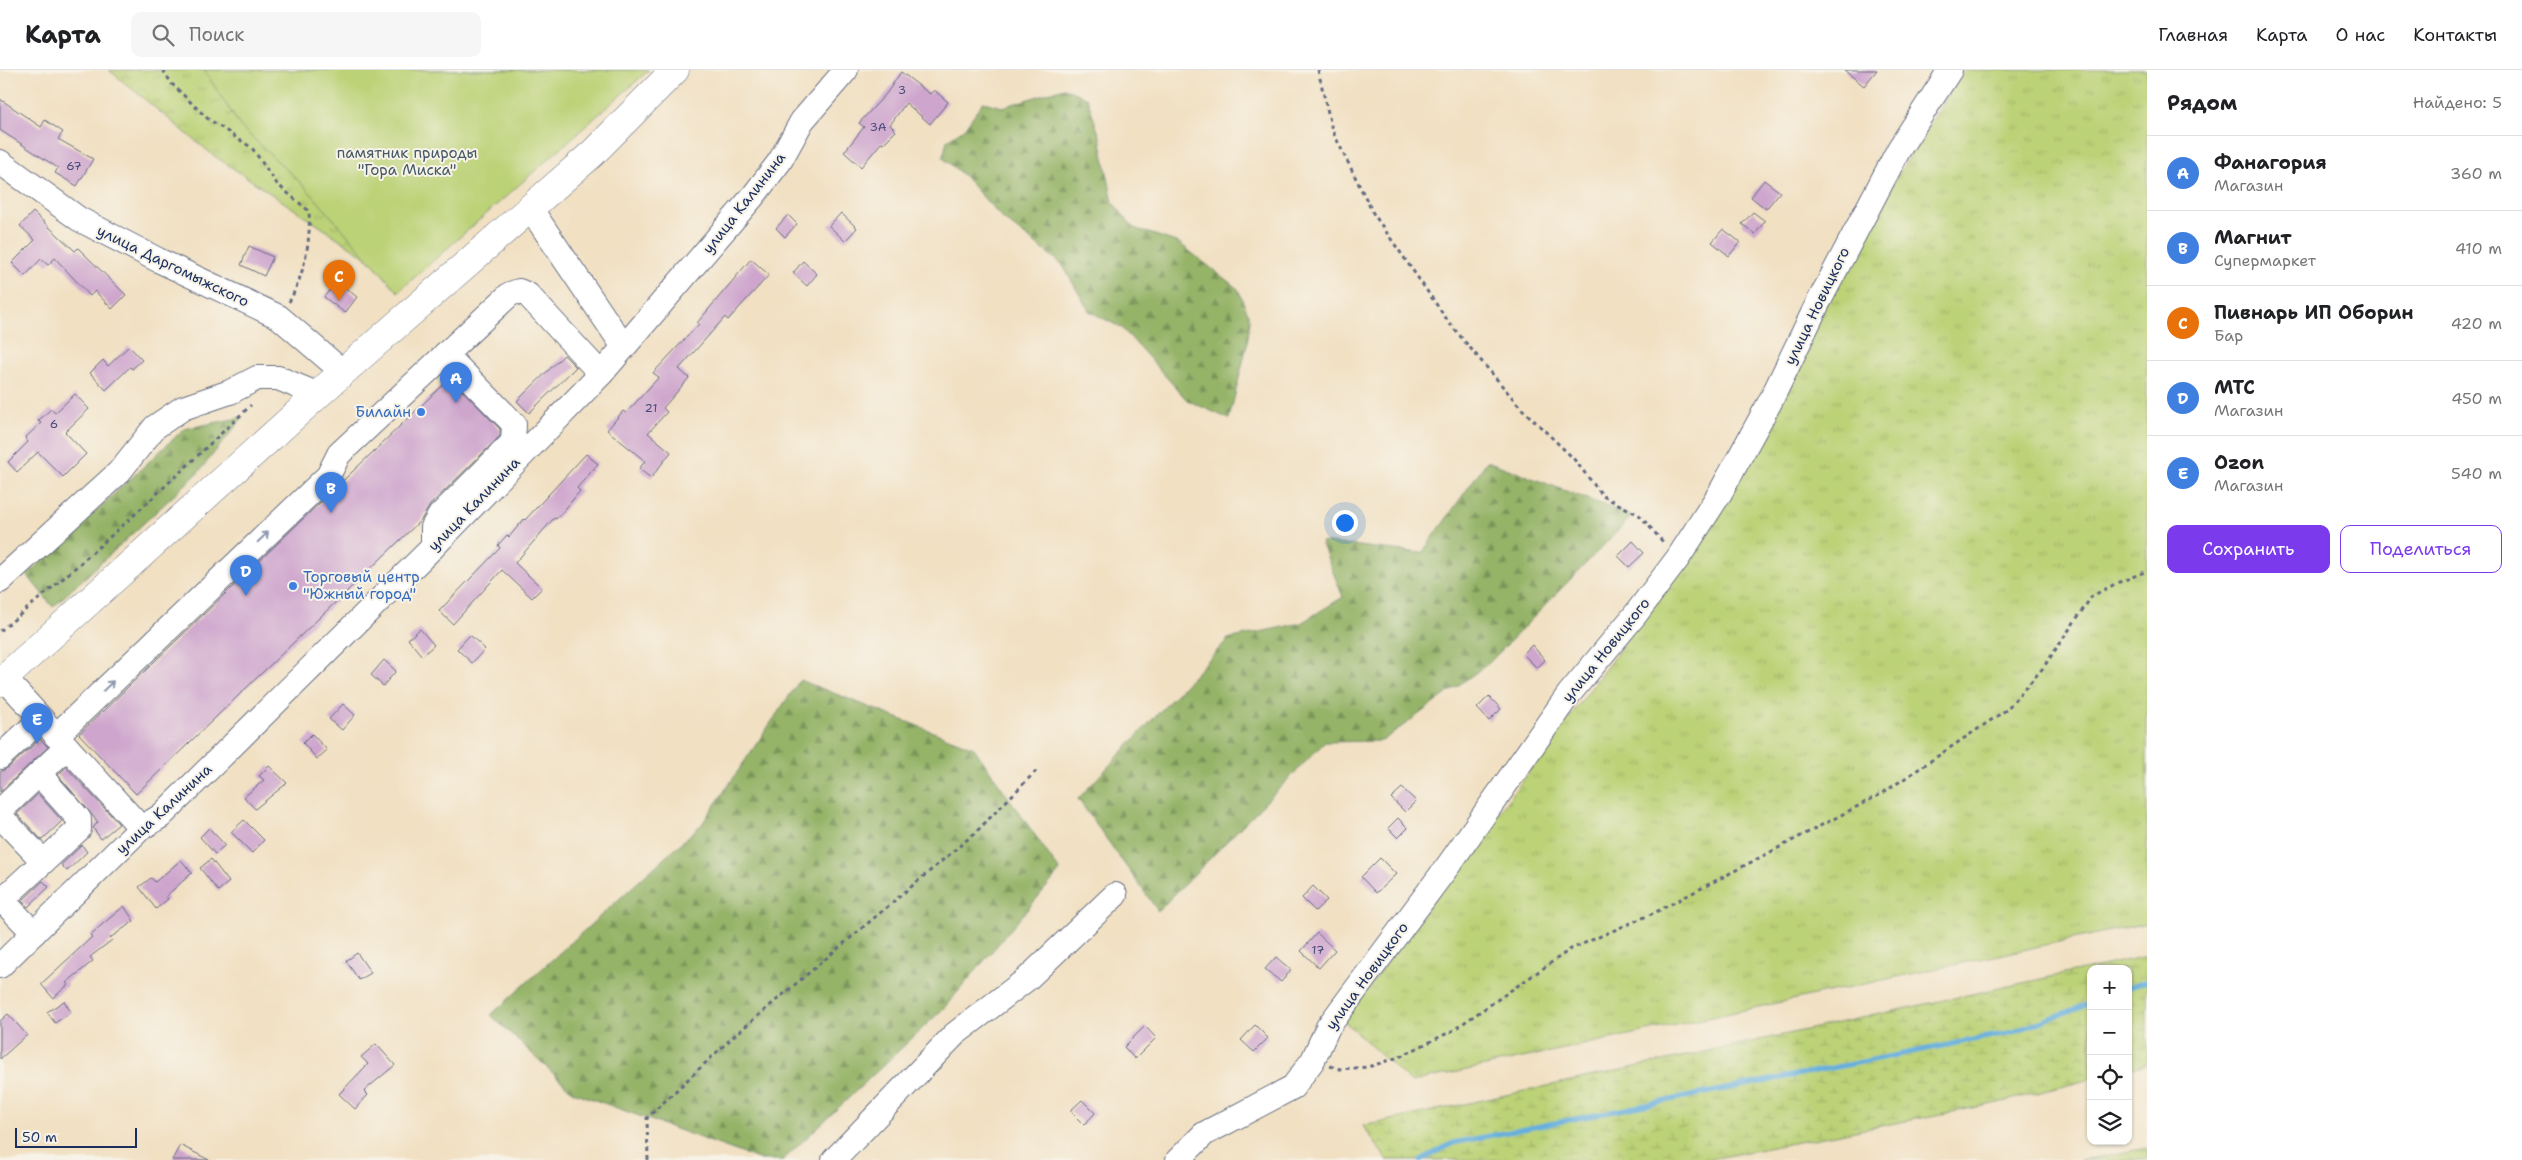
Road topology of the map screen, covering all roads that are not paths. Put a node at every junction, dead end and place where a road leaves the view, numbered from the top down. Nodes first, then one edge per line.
1 (676, 70) edge
2 (846, 70) edge
3 (1950, 70) edge
4 (0, 162) edge
5 (530, 208) junction
6 (624, 347) junction
7 (445, 354) junction
8 (343, 372) junction
9 (601, 374) junction
10 (319, 394) junction
11 (433, 547) junction
12 (0, 581) edge
13 (2, 680) edge
14 (41, 719) junction
15 (65, 734) junction
16 (0, 757) edge
17 (39, 774) junction
18 (0, 811) edge
19 (0, 816) edge
20 (141, 828) junction
21 (43, 861) junction
22 (1115, 895) dead end
23 (1, 899) edge
24 (34, 933) junction
25 (0, 966) edge
26 (834, 1160) edge
27 (1178, 1160) edge

1 - 5 main road
2 - 6 street, улица Калинина
3 - 27 street, улица Новицкого
4 - 8 street, улица Даргомыжского
5 - 6 street
5 - 8 main road
6 - 9 street, улица Калинина
7 - 9 street
7 - 11 street
15 -> 7 street
8 - 10 main road
9 - 11 street, улица Калинина
10 - 12 street
10 - 13 main road
11 - 20 street, улица Калинина
13 - 14 street
14 - 15 street
14 - 16 street
15 - 17 street
15 - 20 street
17 - 18 street
17 - 21 street
19 - 21 street
20 - 24 street, улица Калинина
21 - 23 street
22 - 26 street
23 - 24 street
24 - 25 street, улица Калинина

